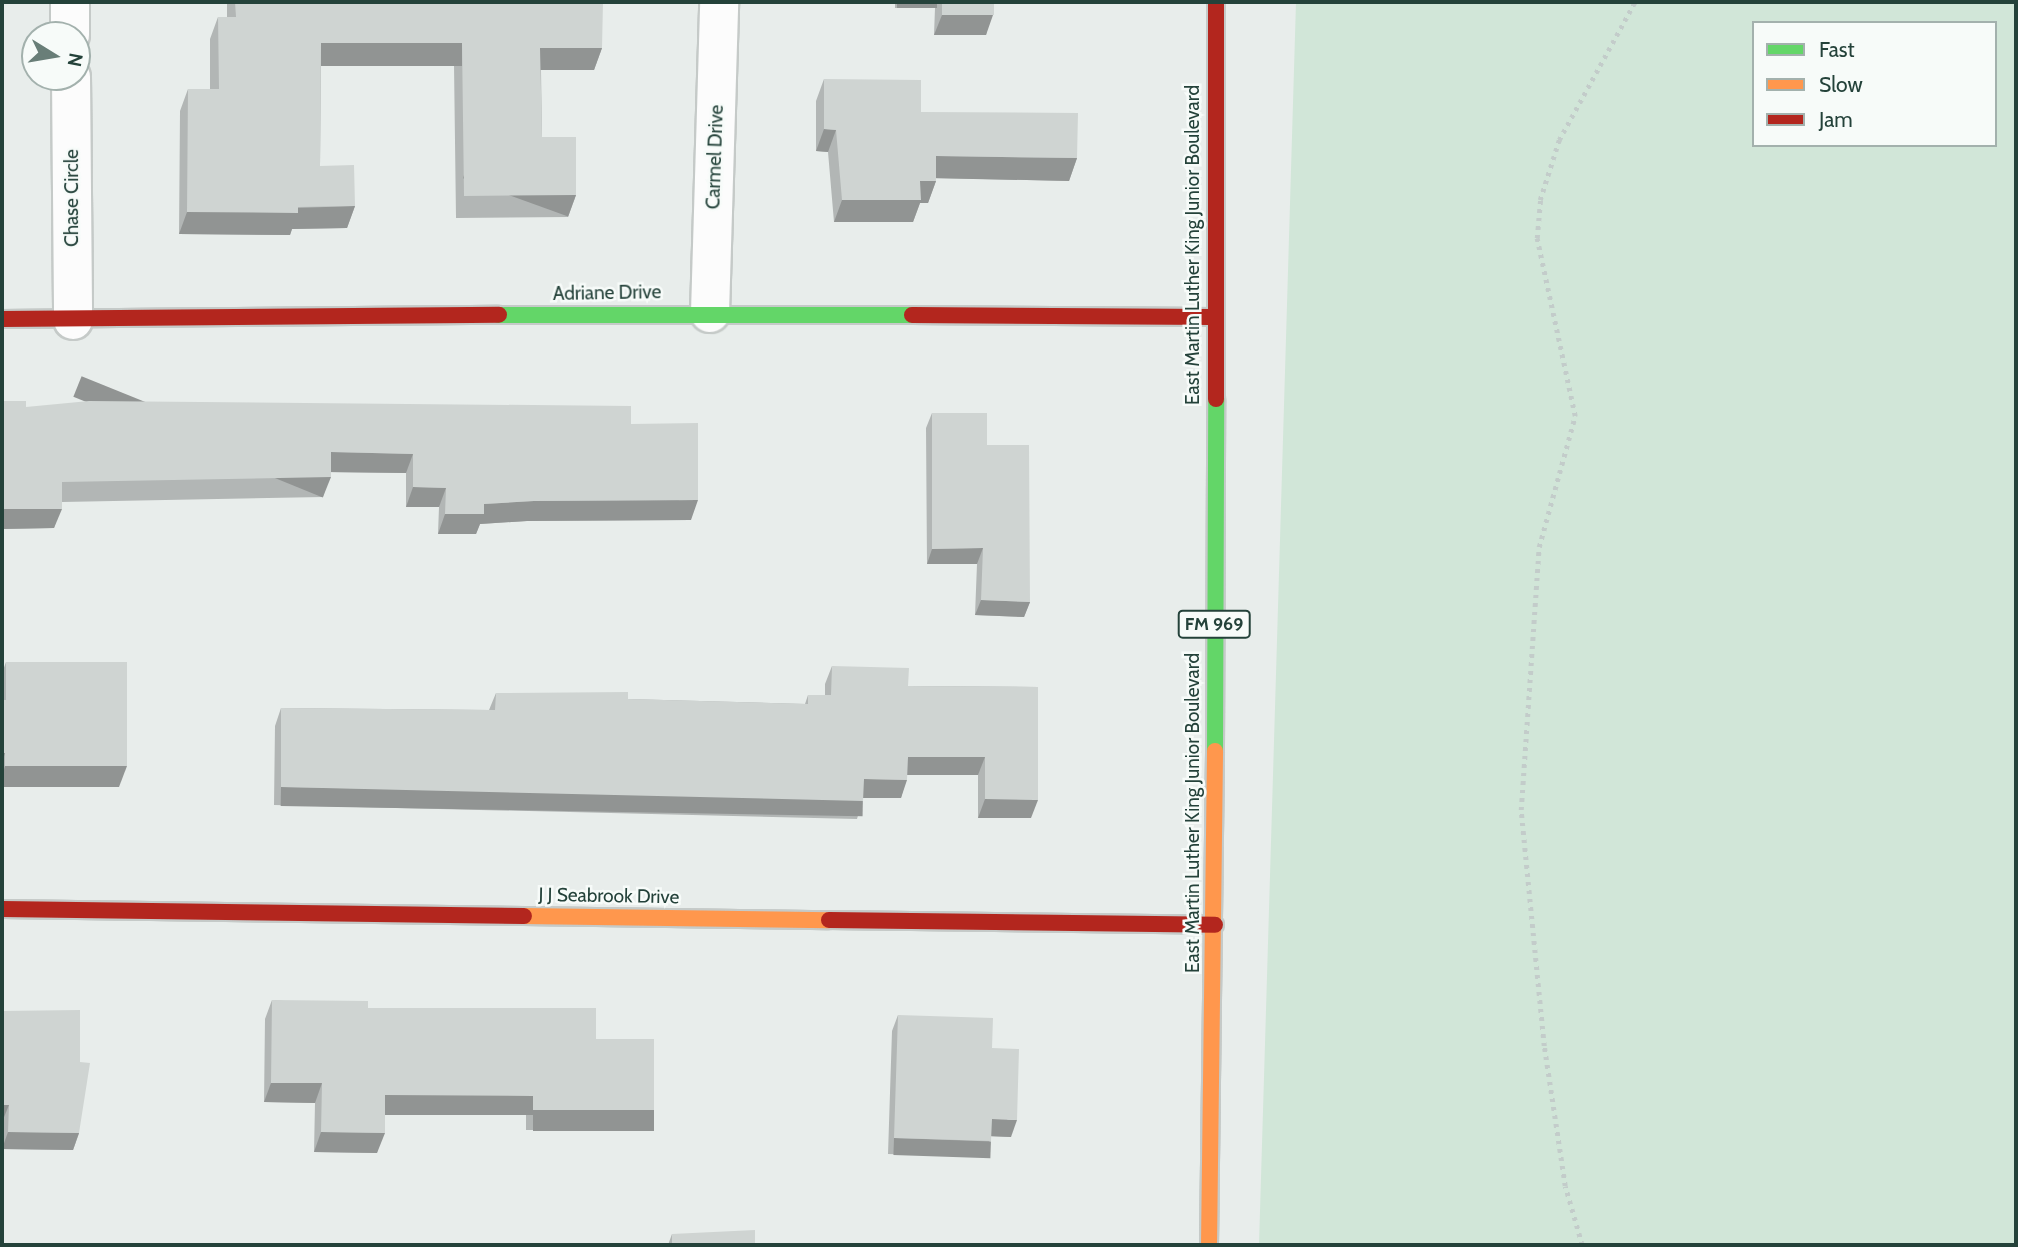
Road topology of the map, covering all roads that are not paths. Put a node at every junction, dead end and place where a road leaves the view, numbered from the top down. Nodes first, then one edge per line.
1 (70, 2) edge
2 (719, 2) edge
3 (1216, 2) edge
4 (70, 21) edge
5 (71, 91) edge
6 (710, 313) junction
7 (1212, 317) junction
8 (2, 319) edge
9 (73, 320) junction
10 (2, 909) edge
11 (1216, 925) junction
12 (1209, 1245) edge

1 - 4 street
2 - 6 street, Carmel Drive
3 - 7 street, East Martin Luther King Junior Boulevard / FM 969
5 - 9 street, Chase Circle
6 - 7 street, Adriane Drive
6 - 9 street, Adriane Drive
7 - 11 street, East Martin Luther King Junior Boulevard / FM 969
8 - 9 street, Adriane Drive
10 - 11 street, J J Seabrook Drive
11 - 12 street, East Martin Luther King Junior Boulevard / FM 969

